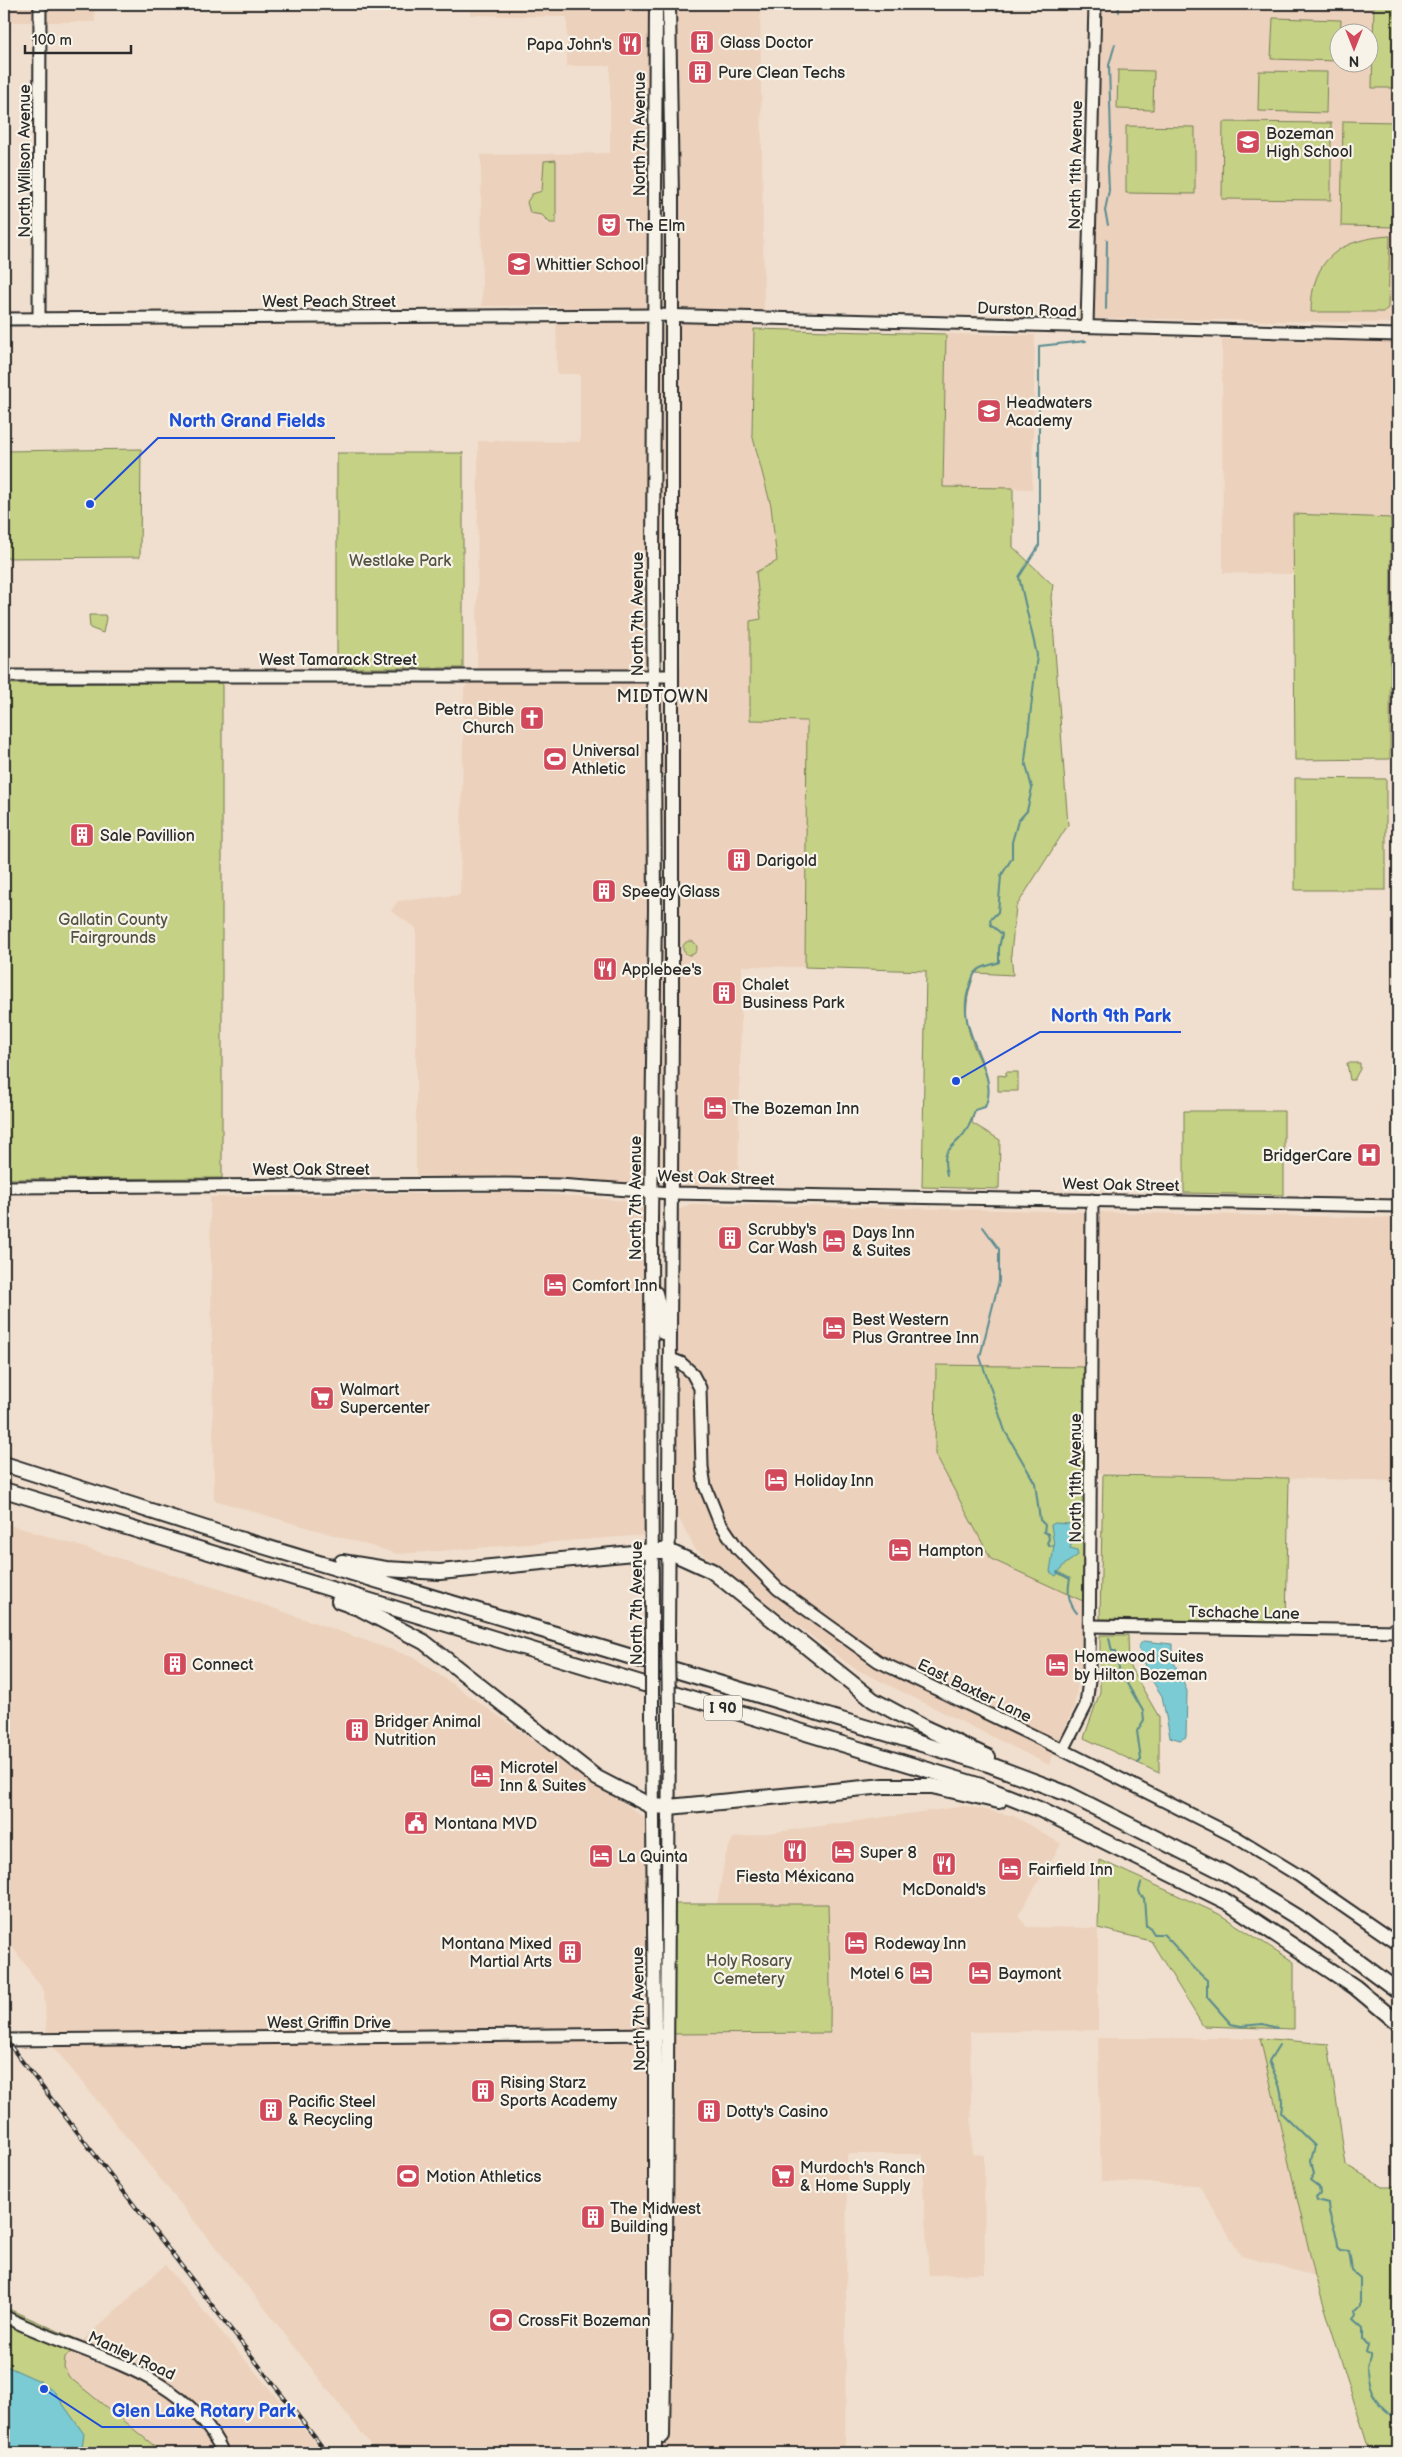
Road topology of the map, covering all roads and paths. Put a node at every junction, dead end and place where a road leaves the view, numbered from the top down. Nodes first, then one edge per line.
1 (40, 4) edge
2 (656, 4) edge
3 (669, 4) edge
4 (1095, 4) edge
5 (655, 315) junction
6 (672, 316) junction
7 (4, 319) edge
8 (39, 319) junction
9 (1087, 326) junction
10 (1398, 335) edge
11 (4, 676) edge
12 (654, 676) junction
13 (671, 676) junction
14 (4, 1187) edge
15 (652, 1192) junction
16 (671, 1193) junction
17 (1092, 1200) junction
18 (1398, 1206) edge
19 (651, 1274) junction
20 (651, 1356) junction
21 (670, 1359) junction
22 (4, 1464) edge
23 (669, 1464) junction
24 (4, 1490) edge
25 (229, 1536) junction
26 (653, 1551) junction
27 (668, 1551) junction
28 (234, 1560) junction
29 (1090, 1626) junction
30 (1398, 1631) edge
31 (1063, 1750) junction
32 (1068, 1794) junction
33 (651, 1806) junction
34 (669, 1807) junction
35 (1098, 1838) junction
36 (1398, 1944) edge
37 (1398, 1991) edge
38 (1398, 2023) edge
39 (661, 2034) junction
40 (4, 2040) edge
41 (4, 2316) edge
42 (223, 2453) edge
43 (655, 2453) edge
44 (663, 2453) edge

1 - 8 main road, North Willson Avenue
2 - 5 main road, North 7th Avenue
3 - 6 main road, North 7th Avenue
4 - 9 main road, North 11th Avenue
5 - 6 main road, Durston Road
5 - 8 main road, West Peach Street
5 - 12 main road, North 7th Avenue
6 - 9 main road, Durston Road
6 - 13 main road, North 7th Avenue
7 - 8 main road, West Peach Street
9 - 10 main road, Durston Road
11 - 12 main road, West Tamarack Street
12 - 13 main road, West Tamarack Street
12 - 15 main road, North 7th Avenue
13 - 16 main road, North 7th Avenue
14 - 15 main road, West Oak Street
15 - 16 main road, West Oak Street
15 - 19 main road, North 7th Avenue
16 - 17 main road, West Oak Street
16 - 21 main road, North 7th Avenue
17 - 18 main road, West Oak Street
17 - 29 main road, North 11th Avenue
19 - 20 main road, North 7th Avenue
19 - 21 main road
20 - 23 main road
20 - 26 main road, North 7th Avenue
21 - 23 main road, North 7th Avenue
21 - 31 main road, East Baxter Lane
22 - 25 highway, I 90
23 - 27 main road, North 7th Avenue
24 - 28 highway, I 90
25 - 26 highway
25 - 32 highway, I 90
26 - 27 highway
26 - 33 main road, North 7th Avenue, bridge
27 - 32 highway
27 - 34 main road, North 7th Avenue, bridge
28 - 33 highway
28 - 35 highway, I 90
29 - 30 main road, Tschache Lane
29 - 31 main road, North 11th Avenue
31 - 36 main road, East Baxter Lane
32 - 37 highway, I 90
33 - 34 highway
33 - 39 main road, North 7th Avenue
34 - 35 highway
34 - 39 main road, North 7th Avenue
35 - 38 highway, I 90
39 - 40 main road, West Griffin Drive
39 - 43 main road, North 7th Avenue
39 - 44 main road, North 7th Avenue
41 - 42 main road, Manley Road

